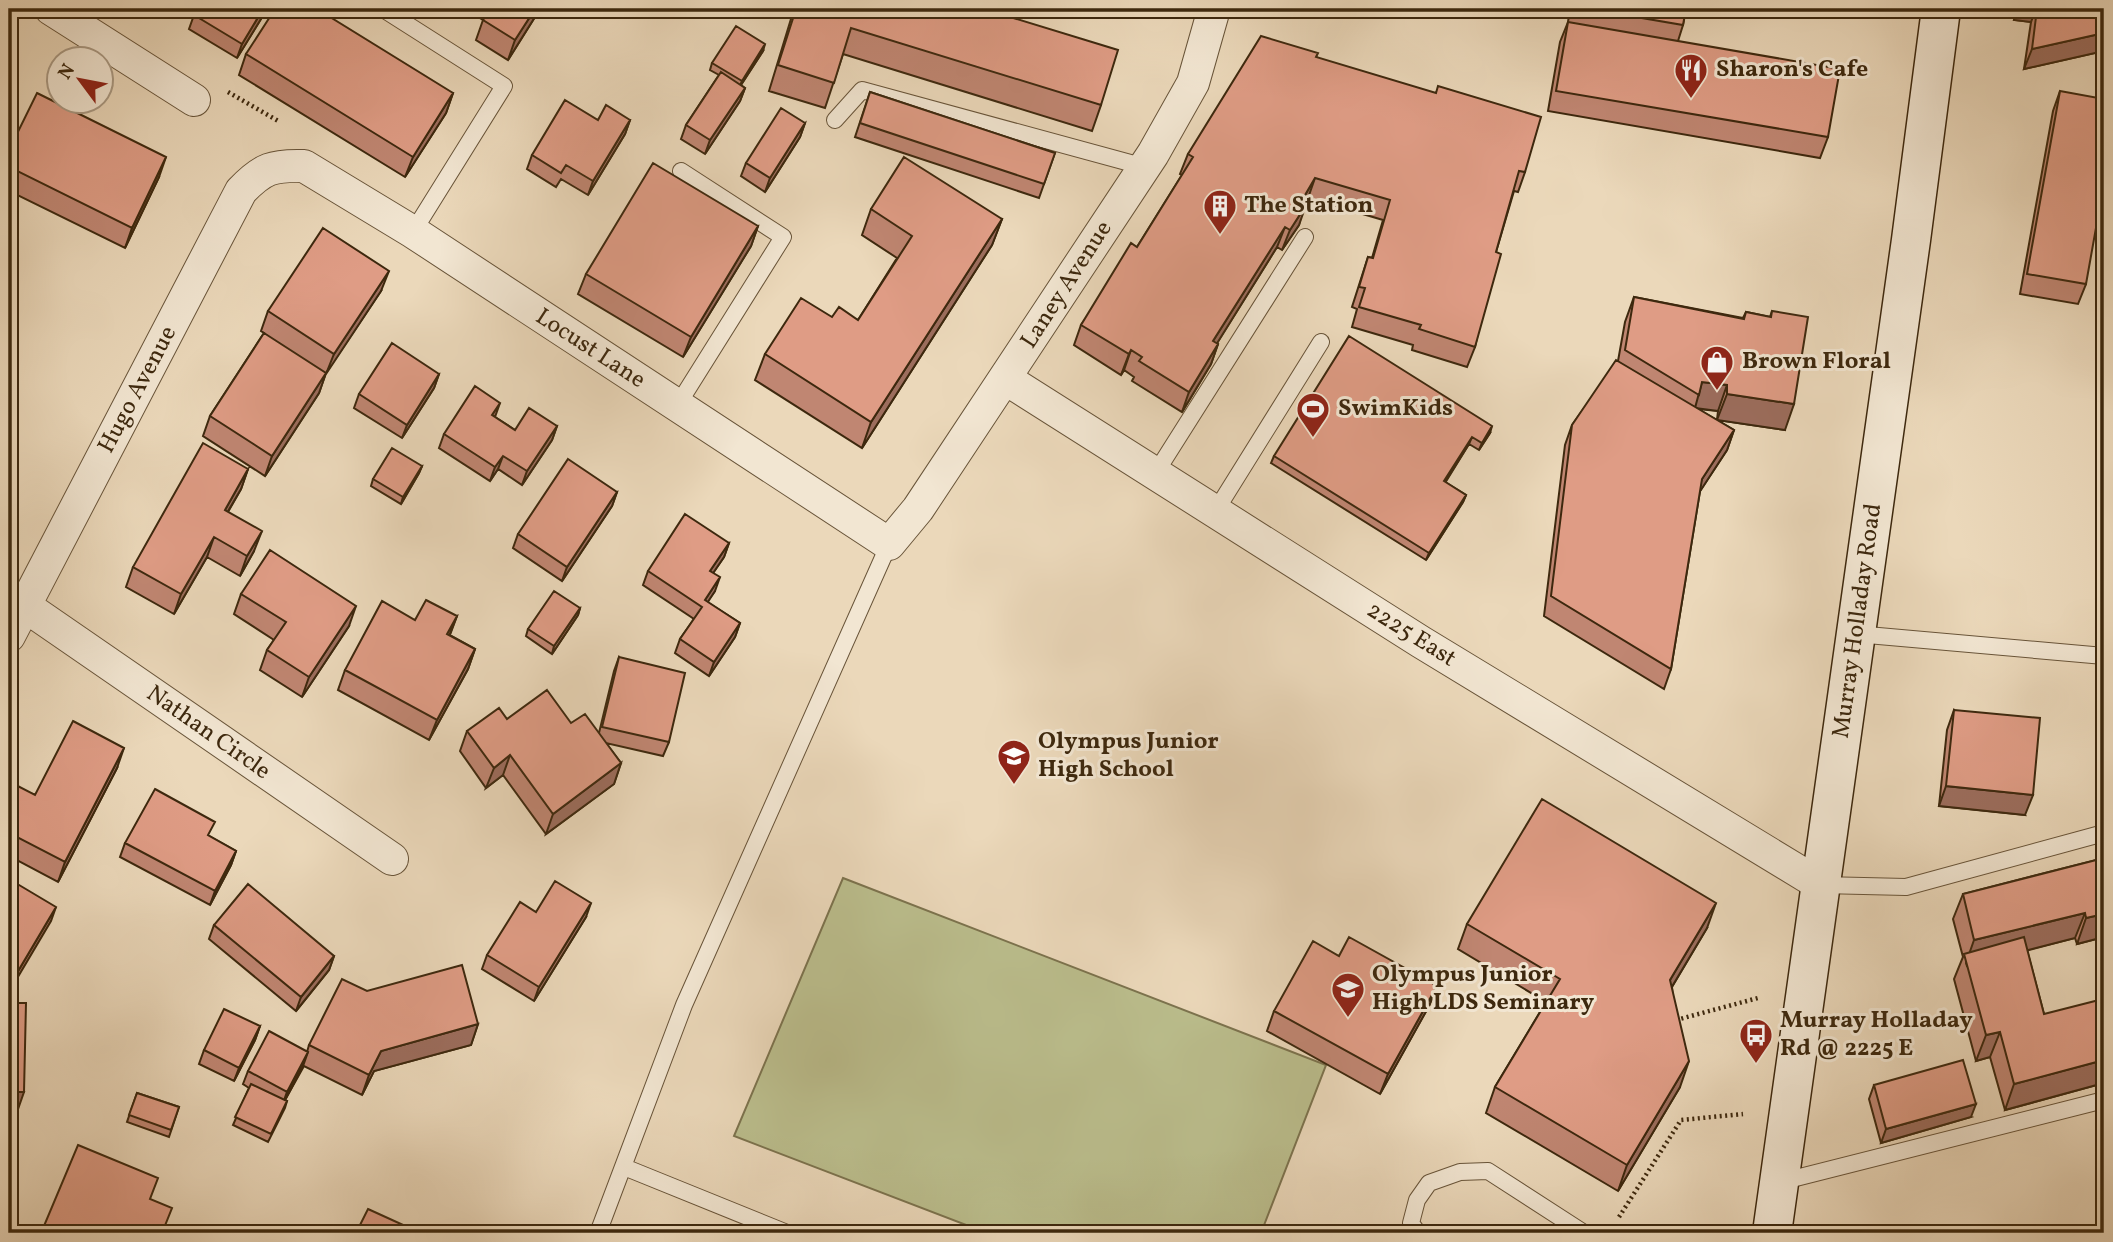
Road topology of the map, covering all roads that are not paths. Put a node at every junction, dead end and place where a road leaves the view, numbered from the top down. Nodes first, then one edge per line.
1 (51, 9) edge
2 (383, 9) edge
3 (1214, 9) edge
4 (1941, 9) edge
5 (194, 100) dead end
6 (835, 120) dead end
7 (286, 165) joint
8 (1145, 167) junction
9 (681, 171) dead end
10 (413, 232) junction
11 (1305, 237) edge
12 (1321, 342) dead end
13 (1006, 379) junction
14 (677, 406) junction
15 (1155, 474) junction
16 (1215, 512) junction
17 (889, 544) junction
18 (25, 606) junction
19 (1856, 634) junction
20 (9, 636) edge
21 (2104, 656) edge
22 (2104, 833) edge
23 (392, 859) dead end
24 (1821, 885) junction
25 (2104, 1100) edge
26 (624, 1167) junction
27 (1780, 1182) junction
28 (597, 1233) edge
29 (787, 1233) edge
30 (1418, 1233) edge
31 (1584, 1233) edge
32 (1772, 1233) edge

1 - 5 street
2 - 10 lane
3 - 8 street, Laney Avenue
4 - 19 main road, Murray Holladay Road
6 - 8 lane
7 - 10 street, Locust Lane
7 - 18 street, Hugo Avenue
8 - 13 street, Laney Avenue
9 - 14 lane
10 - 14 street, Locust Lane
11 - 15 lane
12 - 16 lane
13 - 15 street, 2225 East
13 - 17 street, Laney Avenue
14 - 17 street, Locust Lane
15 - 16 street, 2225 East
16 - 24 street, 2225 East
17 - 26 lane
18 - 20 street, Hugo Avenue
18 - 23 street, Nathan Circle
19 - 21 lane
19 - 24 main road, Murray Holladay Road
22 - 24 lane
24 - 27 main road, Murray Holladay Road
25 - 27 lane
26 - 28 lane
26 - 29 lane
27 - 32 main road, Murray Holladay Road
30 - 31 lane

